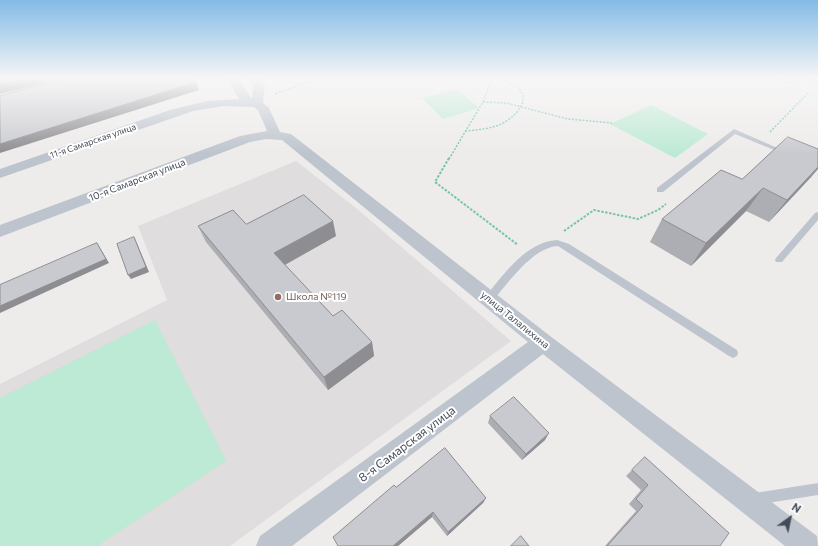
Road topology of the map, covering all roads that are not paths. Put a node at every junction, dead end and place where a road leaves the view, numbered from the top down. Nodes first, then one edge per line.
1 (242, 103) edge
2 (253, 103) edge
3 (275, 135) junction
4 (796, 157) edge
5 (0, 174) edge
6 (660, 190) dead end
7 (818, 215) edge
8 (0, 231) edge
9 (780, 260) dead end
10 (490, 299) junction
11 (543, 342) junction
12 (733, 353) dead end
13 (818, 489) edge
14 (748, 500) junction
15 (796, 542) edge
16 (270, 546) edge

1 - 5 street, 11-я Самарская улица
2 - 3 street
3 - 8 street, 10-я Самарская улица
3 - 10 street, улица Талалихина
4 - 6 lane
7 - 9 lane
10 - 11 street, улица Талалихина
10 - 12 lane
11 - 14 street, улица Талалихина
11 - 16 street, 8-я Самарская улица
13 - 14 lane
14 - 15 street, улица Талалихина

